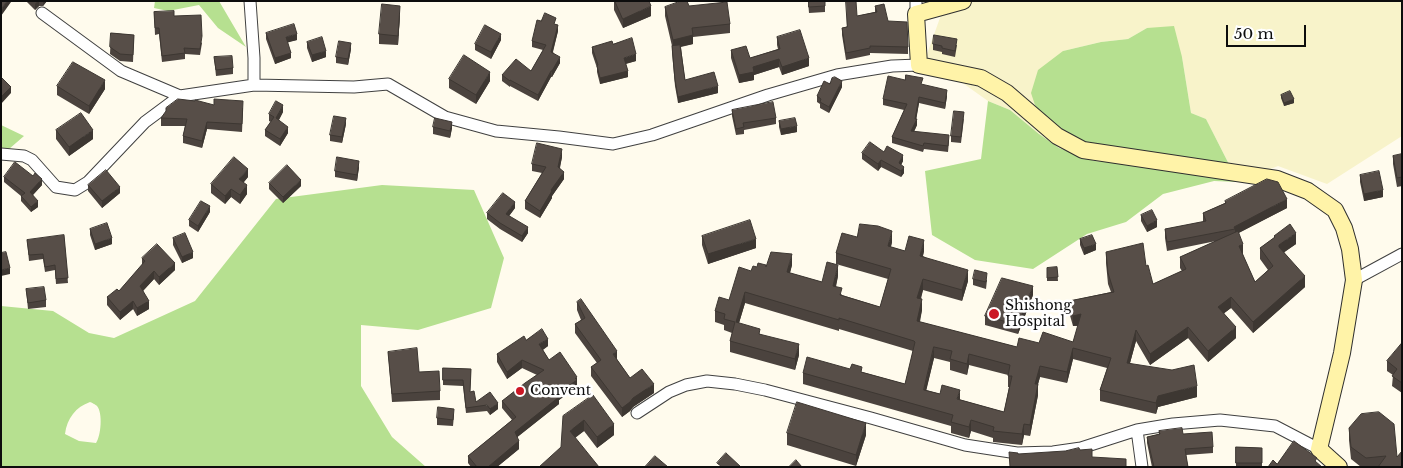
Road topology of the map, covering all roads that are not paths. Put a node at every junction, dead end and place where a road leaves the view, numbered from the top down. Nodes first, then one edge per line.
1 (250, 1) edge
2 (963, 1) edge
3 (916, 8) edge
4 (42, 13) dead end
5 (919, 65) junction
6 (254, 85) junction
7 (180, 96) junction
8 (1, 154) edge
9 (1402, 254) edge
10 (1354, 280) junction
11 (636, 413) dead end
12 (1137, 430) junction
13 (1319, 449) junction
14 (1142, 467) edge
15 (1339, 467) edge

1 - 6 street
2 - 3 street
3 - 5 street
4 - 7 street
5 - 6 street
5 - 10 street
6 - 7 street
7 - 8 street
9 - 10 street
10 - 13 street
11 - 12 street
12 - 13 street
12 - 14 street
13 - 15 street

